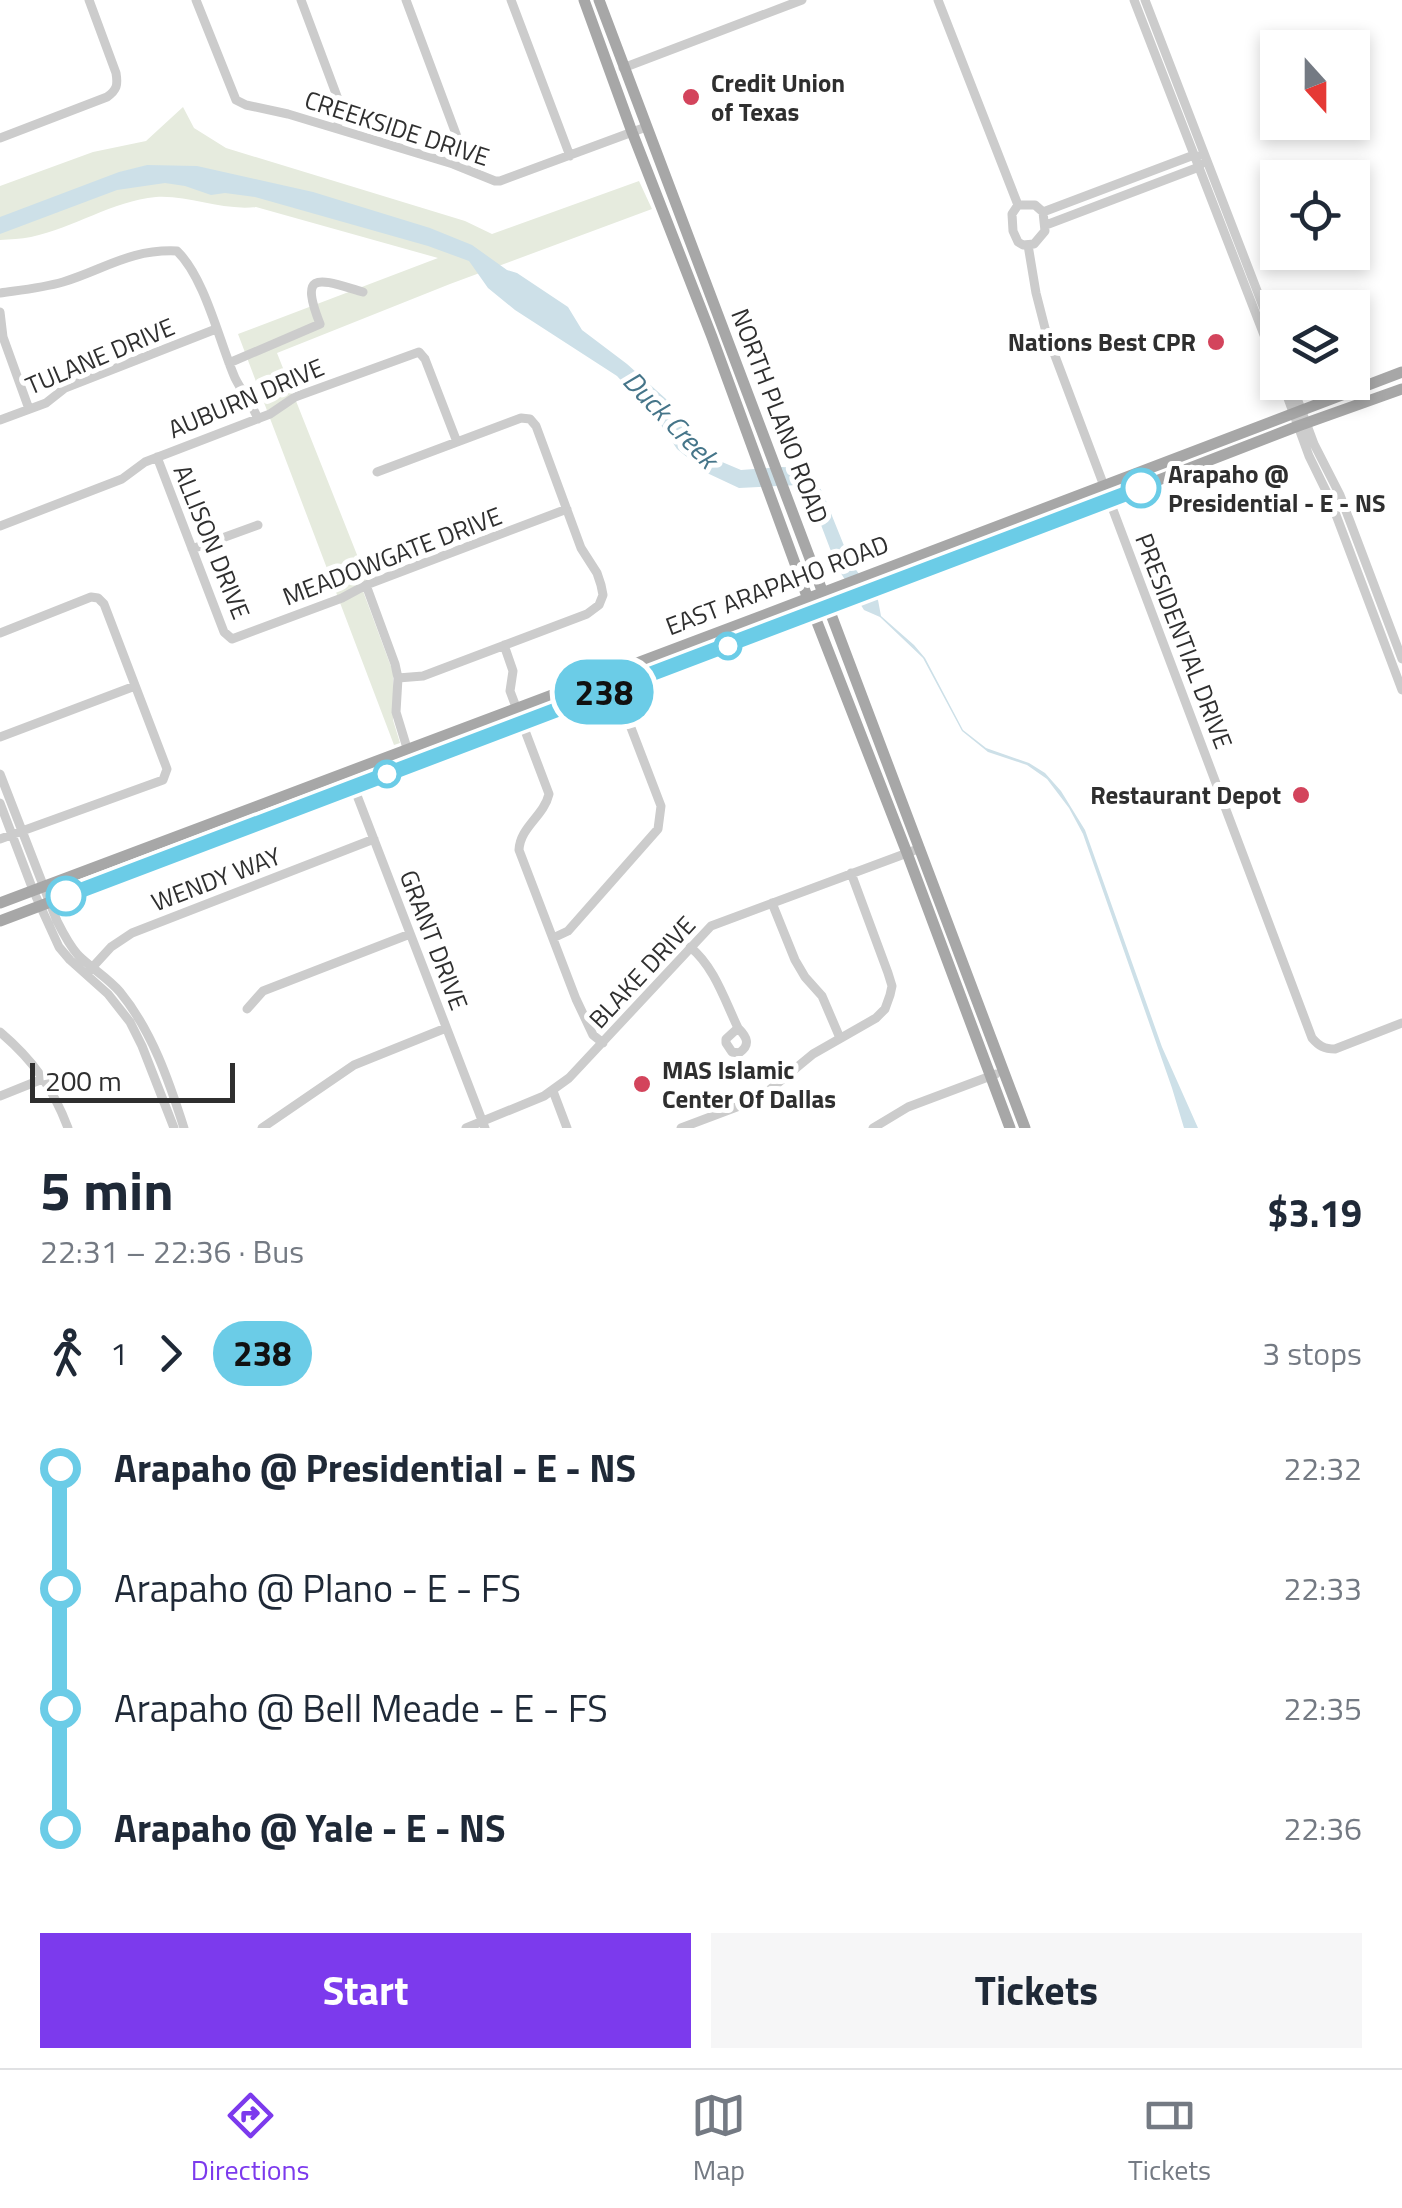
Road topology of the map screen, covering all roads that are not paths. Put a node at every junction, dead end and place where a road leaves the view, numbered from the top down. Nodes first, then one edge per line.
1 (89, 0) edge
2 (196, 0) edge
3 (302, 0) edge
4 (406, 0) edge
5 (511, 0) edge
6 (584, 0) edge
7 (598, 0) edge
8 (802, 0) edge
9 (938, 0) edge
10 (1134, 0) edge
11 (1145, 0) edge
12 (625, 67) junction
13 (610, 72) junction
14 (646, 127) junction
15 (336, 128) junction
16 (632, 132) junction
17 (0, 138) edge
18 (1194, 155) junction
19 (570, 156) junction
20 (1206, 158) junction
21 (453, 164) junction
22 (1198, 167) junction
23 (1130, 186) junction
24 (1088, 196) junction
25 (676, 204) junction
26 (1018, 205) junction
27 (1092, 206) junction
28 (662, 210) junction
29 (1042, 212) junction
30 (1046, 225) junction
31 (1028, 246) junction
32 (1247, 280) junction
33 (363, 292) dead end
34 (0, 293) edge
35 (1260, 307) edge
36 (0, 312) edge
37 (1260, 318) edge
38 (216, 329) junction
39 (229, 363) junction
40 (1402, 372) edge
41 (1402, 389) edge
42 (1291, 400) edge
43 (1295, 400) edge
44 (29, 409) junction
45 (1297, 411) junction
46 (258, 419) junction
47 (0, 420) edge
48 (1302, 425) junction
49 (1233, 436) junction
50 (456, 442) junction
51 (157, 457) junction
52 (1206, 462) junction
53 (766, 463) junction
54 (376, 472) dead end
55 (1103, 485) junction
56 (776, 489) junction
57 (1110, 500) junction
58 (567, 510) junction
59 (258, 524) dead end
60 (0, 526) edge
61 (192, 549) junction
62 (366, 585) junction
63 (829, 590) junction
64 (808, 598) junction
65 (835, 605) junction
66 (814, 613) junction
67 (0, 633) edge
68 (232, 639) joint
69 (504, 645) junction
70 (1399, 661) edge
71 (610, 673) junction
72 (398, 678) junction
73 (135, 686) junction
74 (616, 688) junction
75 (1402, 690) edge
76 (518, 708) junction
77 (523, 722) junction
78 (443, 735) junction
79 (0, 738) edge
80 (463, 746) junction
81 (407, 748) junction
82 (348, 772) junction
83 (0, 774) edge
84 (354, 787) junction
85 (0, 803) edge
86 (18, 834) junction
87 (0, 839) edge
88 (374, 839) junction
89 (913, 850) junction
90 (851, 872) junction
91 (38, 888) junction
92 (772, 902) junction
93 (0, 903) edge
94 (45, 904) junction
95 (0, 920) edge
96 (410, 934) junction
97 (553, 938) junction
98 (690, 948) junction
99 (88, 971) junction
100 (959, 974) junction
101 (247, 1010) dead end
102 (1402, 1023) edge
103 (446, 1028) junction
104 (738, 1028) dead end
105 (0, 1032) edge
106 (840, 1038) junction
107 (602, 1043) junction
108 (1004, 1071) junction
109 (990, 1076) junction
110 (45, 1078) junction
111 (552, 1091) junction
112 (0, 1096) edge
113 (484, 1125) edge
114 (68, 1128) edge
115 (174, 1128) edge
116 (184, 1128) edge
117 (262, 1128) edge
118 (466, 1128) edge
119 (567, 1128) edge
120 (681, 1128) edge
121 (873, 1128) edge
122 (1010, 1128) edge
123 (1025, 1128) edge

1 - 17 street
2 - 15 street, CREEKSIDE DRIVE
3 - 15 street
4 - 21 street
5 - 19 street
6 - 13 main road, NORTH PLANO ROAD
7 - 12 main road, NORTH PLANO ROAD
8 - 12 street
9 - 26 street, PRESIDENTIAL DRIVE
10 - 18 street
11 - 20 street
12 - 13 street
12 - 14 main road, NORTH PLANO ROAD
13 - 16 main road, NORTH PLANO ROAD
14 - 16 street, CREEKSIDE DRIVE
14 - 25 main road, NORTH PLANO ROAD
15 - 21 street, CREEKSIDE DRIVE
16 - 19 street, CREEKSIDE DRIVE
16 - 28 main road, NORTH PLANO ROAD
18 - 20 street
18 - 22 street
18 - 23 street
19 - 21 street, CREEKSIDE DRIVE
20 - 22 street
20 - 32 street
22 - 23 street
22 - 32 street
23 - 24 street
23 - 27 street
24 - 27 street
24 - 29 street
25 - 28 main road
25 - 53 main road, NORTH PLANO ROAD
26 - 29 street
26 - 31 street, PRESIDENTIAL DRIVE
27 - 30 street
28 - 53 main road, NORTH PLANO ROAD
29 - 30 street
30 - 31 street
31 - 55 street, PRESIDENTIAL DRIVE
32 - 35 street
32 - 37 street
33 - 39 street
34 - 38 street
36 - 44 street
38 - 39 street
38 - 44 street, TULANE DRIVE
39 - 46 street
40 - 45 main road, EAST ARAPAHO ROAD
41 - 48 main road, EAST ARAPAHO ROAD
42 - 45 street
43 - 45 street
44 - 47 street, TULANE DRIVE
45 - 48 street
45 - 49 main road, EAST ARAPAHO ROAD
46 - 50 street, AUBURN DRIVE
46 - 51 street, AUBURN DRIVE
48 - 52 main road, EAST ARAPAHO ROAD
48 - 70 street
49 - 52 main road
49 - 55 main road, EAST ARAPAHO ROAD
50 - 54 street
50 - 58 street
51 - 60 street, AUBURN DRIVE
51 - 61 street, ALLISON DRIVE
52 - 57 main road, EAST ARAPAHO ROAD
53 - 56 main road, NORTH PLANO ROAD
55 - 57 street, PRESIDENTIAL DRIVE
55 - 63 main road, EAST ARAPAHO ROAD
56 - 63 main road, NORTH PLANO ROAD
56 - 64 main road, NORTH PLANO ROAD
57 - 65 main road, EAST ARAPAHO ROAD
57 - 102 street, PRESIDENTIAL DRIVE
58 - 62 street, MEADOWGATE DRIVE
58 - 69 street
59 - 61 street
61 - 68 street, ALLISON DRIVE
62 - 68 street, MEADOWGATE DRIVE
62 - 72 street
63 - 64 main road, EAST ARAPAHO ROAD
63 - 65 main road, NORTH PLANO ROAD
64 - 66 main road, NORTH PLANO ROAD
64 - 71 main road, EAST ARAPAHO ROAD
65 - 66 main road, EAST ARAPAHO ROAD
65 - 89 main road, NORTH PLANO ROAD
66 - 74 main road, EAST ARAPAHO ROAD
66 - 89 main road, NORTH PLANO ROAD
67 - 73 street
69 - 72 street
69 - 76 street
70 - 75 street
71 - 74 street
71 - 76 main road, EAST ARAPAHO ROAD
72 - 81 street
73 - 79 street
73 - 86 street
74 - 77 main road, EAST ARAPAHO ROAD
74 - 97 street
76 - 77 street
76 - 78 main road, EAST ARAPAHO ROAD
77 - 80 main road, EAST ARAPAHO ROAD
77 - 97 street
78 - 80 main road
78 - 81 main road, EAST ARAPAHO ROAD
80 - 84 main road, EAST ARAPAHO ROAD
81 - 82 main road, EAST ARAPAHO ROAD
82 - 84 street, GRANT DRIVE
82 - 91 main road, EAST ARAPAHO ROAD
83 - 86 street
84 - 88 street, GRANT DRIVE
84 - 94 main road, EAST ARAPAHO ROAD
85 - 86 street
86 - 87 street
86 - 91 street
88 - 96 street, GRANT DRIVE
88 - 99 street, WENDY WAY
89 - 90 street, BLAKE DRIVE
89 - 100 main road, NORTH PLANO ROAD
90 - 92 street, BLAKE DRIVE
90 - 106 street
91 - 93 main road, EAST ARAPAHO ROAD
91 - 94 street
92 - 98 street, BLAKE DRIVE
92 - 106 street
94 - 95 main road, EAST ARAPAHO ROAD
94 - 99 street
96 - 101 street
96 - 103 street, GRANT DRIVE
97 - 107 street
98 - 104 street
98 - 107 street, BLAKE DRIVE
99 - 115 street
99 - 116 street
100 - 108 main road, NORTH PLANO ROAD
100 - 109 main road, NORTH PLANO ROAD
103 - 113 street, GRANT DRIVE
103 - 117 street
105 - 110 street
106 - 120 street
107 - 111 street, BLAKE DRIVE
108 - 109 street
108 - 123 main road, NORTH PLANO ROAD
109 - 121 street
109 - 122 main road, NORTH PLANO ROAD
110 - 112 street
110 - 114 street
111 - 113 street, BLAKE DRIVE
111 - 119 street
113 - 118 street, BLAKE DRIVE

